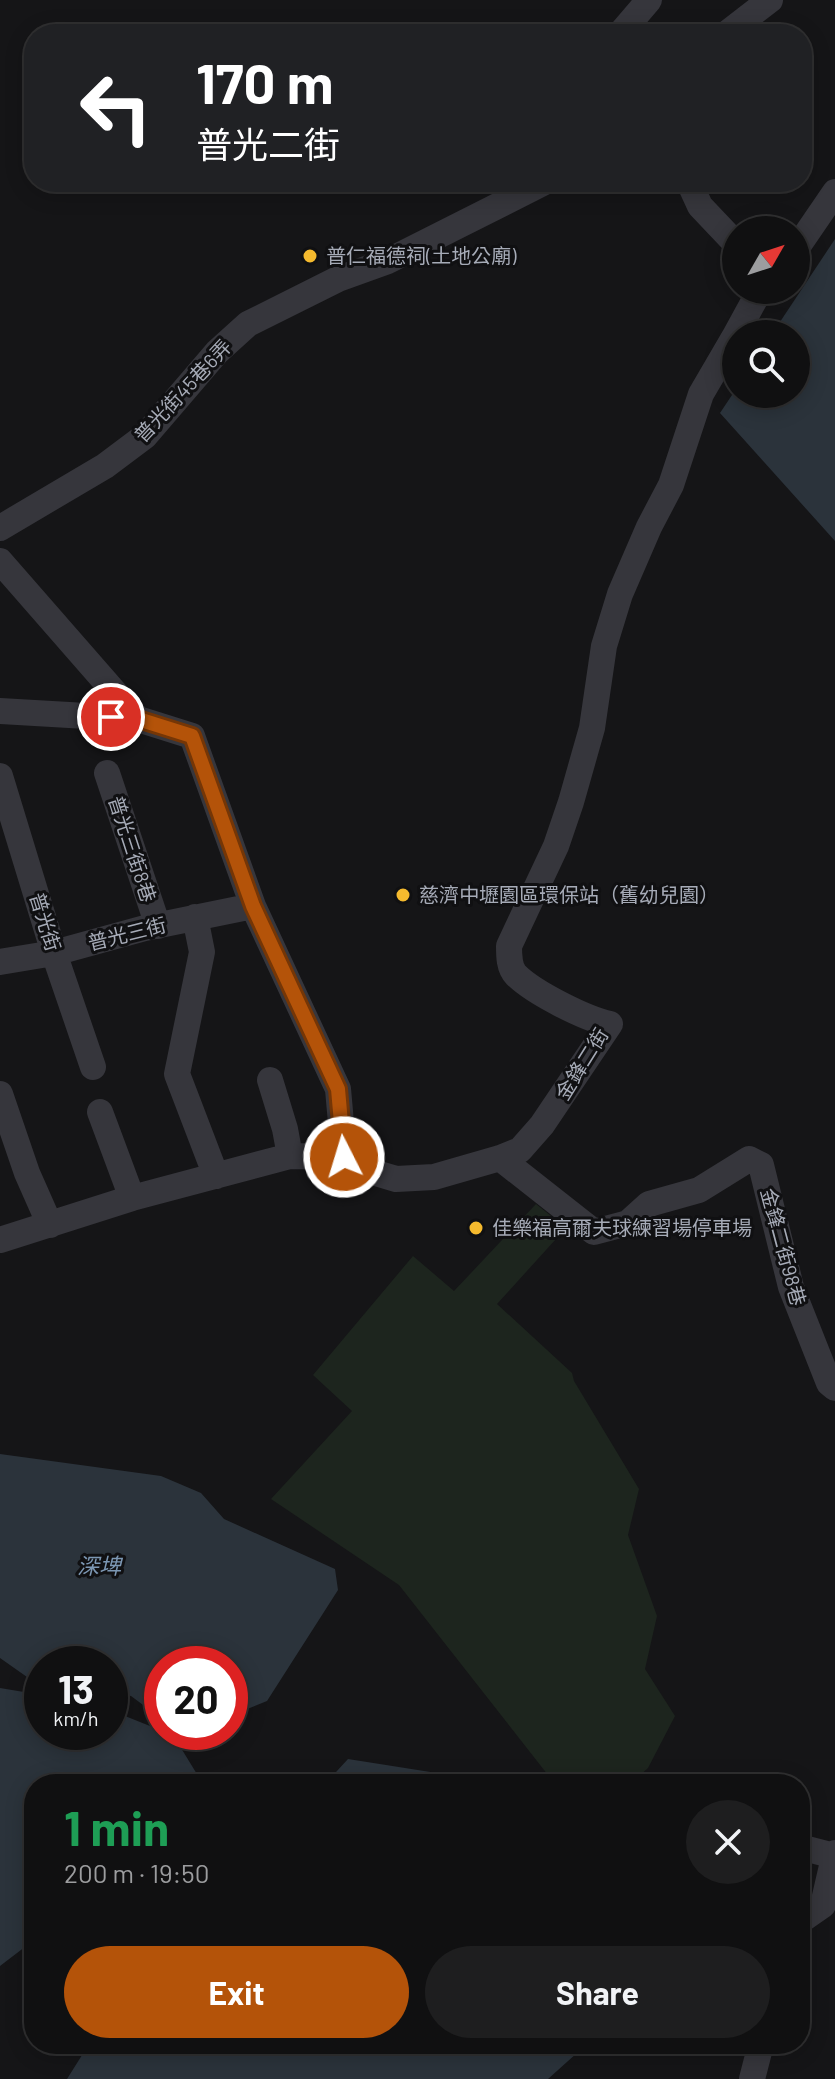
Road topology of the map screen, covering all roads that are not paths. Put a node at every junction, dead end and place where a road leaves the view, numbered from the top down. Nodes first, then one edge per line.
1 (649, 0) edge
2 (770, 0) edge
3 (629, 24) edge
4 (739, 24) edge
5 (525, 192) edge
6 (694, 192) edge
7 (835, 192) edge
8 (722, 229) edge
9 (810, 229) edge
10 (722, 358) edge
11 (0, 528) edge
12 (0, 561) edge
13 (0, 711) edge
14 (138, 719) junction
15 (107, 773) dead end
16 (0, 776) edge
17 (253, 906) junction
18 (195, 917) junction
19 (158, 926) junction
20 (54, 953) junction
21 (0, 962) edge
22 (93, 1067) dead end
23 (270, 1080) dead end
24 (0, 1094) edge
25 (100, 1112) dead end
26 (290, 1156) junction
27 (344, 1157) junction
28 (500, 1158) junction
29 (216, 1176) junction
30 (132, 1198) junction
31 (50, 1225) junction
32 (0, 1240) edge
33 (835, 1388) edge
34 (810, 1849) edge
35 (835, 1855) edge
36 (829, 1907) edge
37 (810, 1916) edge
38 (758, 2054) edge
39 (752, 2079) edge

1 - 3 lane
2 - 4 lane
5 - 11 lane, 普光街45巷6弄
6 - 8 lane
7 - 9 lane
10 - 28 lane, 金鋒二街
12 - 14 lane
13 - 14 lane
14 - 17 lane
15 - 19 lane, 普光三街8巷
16 - 20 lane, 普光街
17 - 18 lane, 普光三街
17 - 27 lane
18 - 19 lane, 普光三街
18 - 29 lane
19 - 20 lane, 普光三街
20 - 21 lane, 普光三街
20 - 22 lane, 普光街
23 - 26 lane
24 - 31 lane
25 - 30 lane
26 - 27 lane, 金鋒二街
26 - 29 lane, 金鋒二街
27 - 28 lane, 金鋒二街
28 - 33 lane, 金鋒二街98巷
29 - 30 lane, 金鋒二街
30 - 31 lane, 金鋒二街
31 - 32 lane, 金鋒二街
34 - 35 lane
35 - 36 lane
36 - 37 lane
38 - 39 lane

